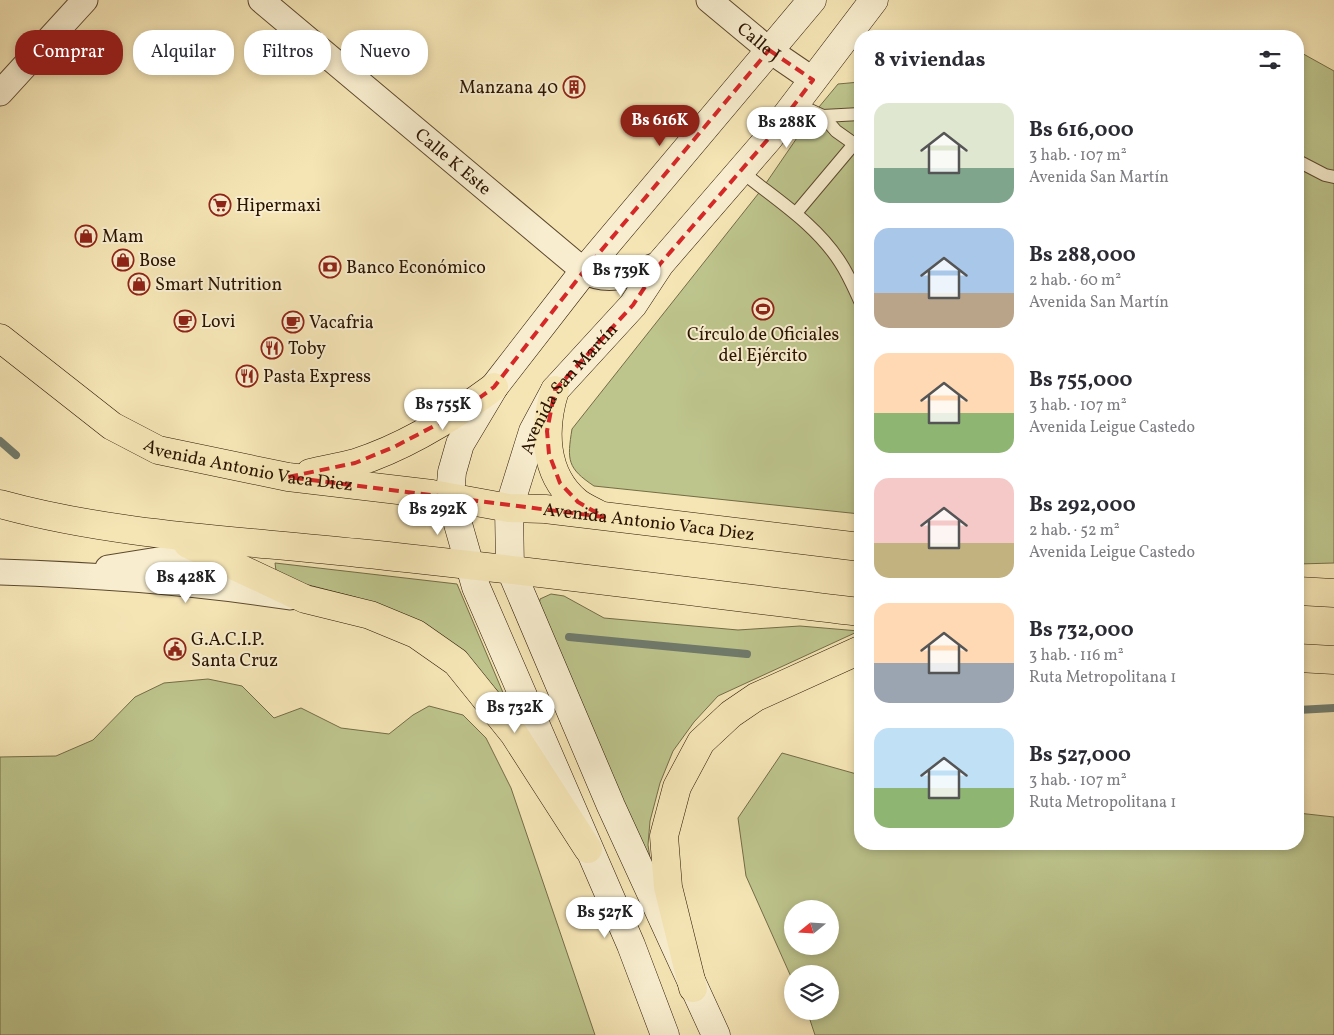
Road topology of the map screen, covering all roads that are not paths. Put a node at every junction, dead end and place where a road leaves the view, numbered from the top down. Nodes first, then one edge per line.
1 (85, 0) edge
2 (261, 0) edge
3 (709, 0) edge
4 (812, 0) edge
5 (874, 0) edge
6 (769, 50) junction
7 (813, 80) junction
8 (0, 93) edge
9 (795, 103) junction
10 (854, 114) edge
11 (823, 116) junction
12 (854, 144) edge
13 (854, 149) edge
14 (1304, 164) edge
15 (740, 171) junction
16 (1334, 177) edge
17 (796, 213) junction
18 (660, 264) junction
19 (584, 271) junction
20 (854, 289) edge
21 (0, 338) edge
22 (494, 386) junction
23 (555, 390) junction
24 (288, 477) junction
25 (450, 496) junction
26 (0, 504) edge
27 (509, 508) junction
28 (604, 517) junction
29 (165, 535) junction
30 (268, 543) junction
31 (854, 546) edge
32 (208, 552) junction
33 (468, 564) junction
34 (510, 568) junction
35 (0, 572) edge
36 (71, 574) junction
37 (1304, 591) edge
38 (1334, 593) edge
39 (305, 599) junction
40 (854, 611) edge
41 (854, 653) edge
42 (1304, 658) edge
43 (1334, 660) edge
44 (588, 848) junction
45 (693, 988) junction
46 (664, 1035) edge
47 (716, 1035) edge

1 - 8 street
2 - 19 street, Calle K Este
3 - 6 street, Calle J
4 - 6 main road
5 - 7 main road, Avenida San Martín
6 - 7 street, Calle J
6 - 19 main road
7 - 9 main road, Avenida San Martín
9 - 11 lane
9 - 15 main road, Avenida San Martín
10 - 11 lane
11 - 12 lane
13 - 17 lane
14 - 16 lane
15 - 17 lane
15 - 18 main road, Avenida San Martín
17 - 20 lane
18 - 19 street, Calle K Este
18 - 23 main road, Avenida San Martín
19 - 22 main road
21 - 24 highway, Avenida Antonio Vaca Diez
22 - 24 highway
22 - 25 main road
23 - 27 main road, Avenida San Martín
23 - 28 highway
24 - 25 highway, Avenida Antonio Vaca Diez
25 - 27 highway, Avenida Antonio Vaca Diez
25 - 33 main road
26 - 29 highway
27 - 28 highway, Avenida Antonio Vaca Diez
27 - 34 main road, Avenida San Martín
28 - 31 highway, Avenida Antonio Vaca Diez
29 - 30 highway
29 - 32 highway
30 - 32 street
30 - 33 highway
32 - 36 street
32 - 39 highway
33 - 34 highway
33 - 44 main road
34 - 40 highway
34 - 45 main road
35 - 36 street
36 - 39 street
37 - 38 highway
39 - 44 highway
41 - 45 highway
42 - 43 highway
44 - 46 main road
45 - 47 main road

